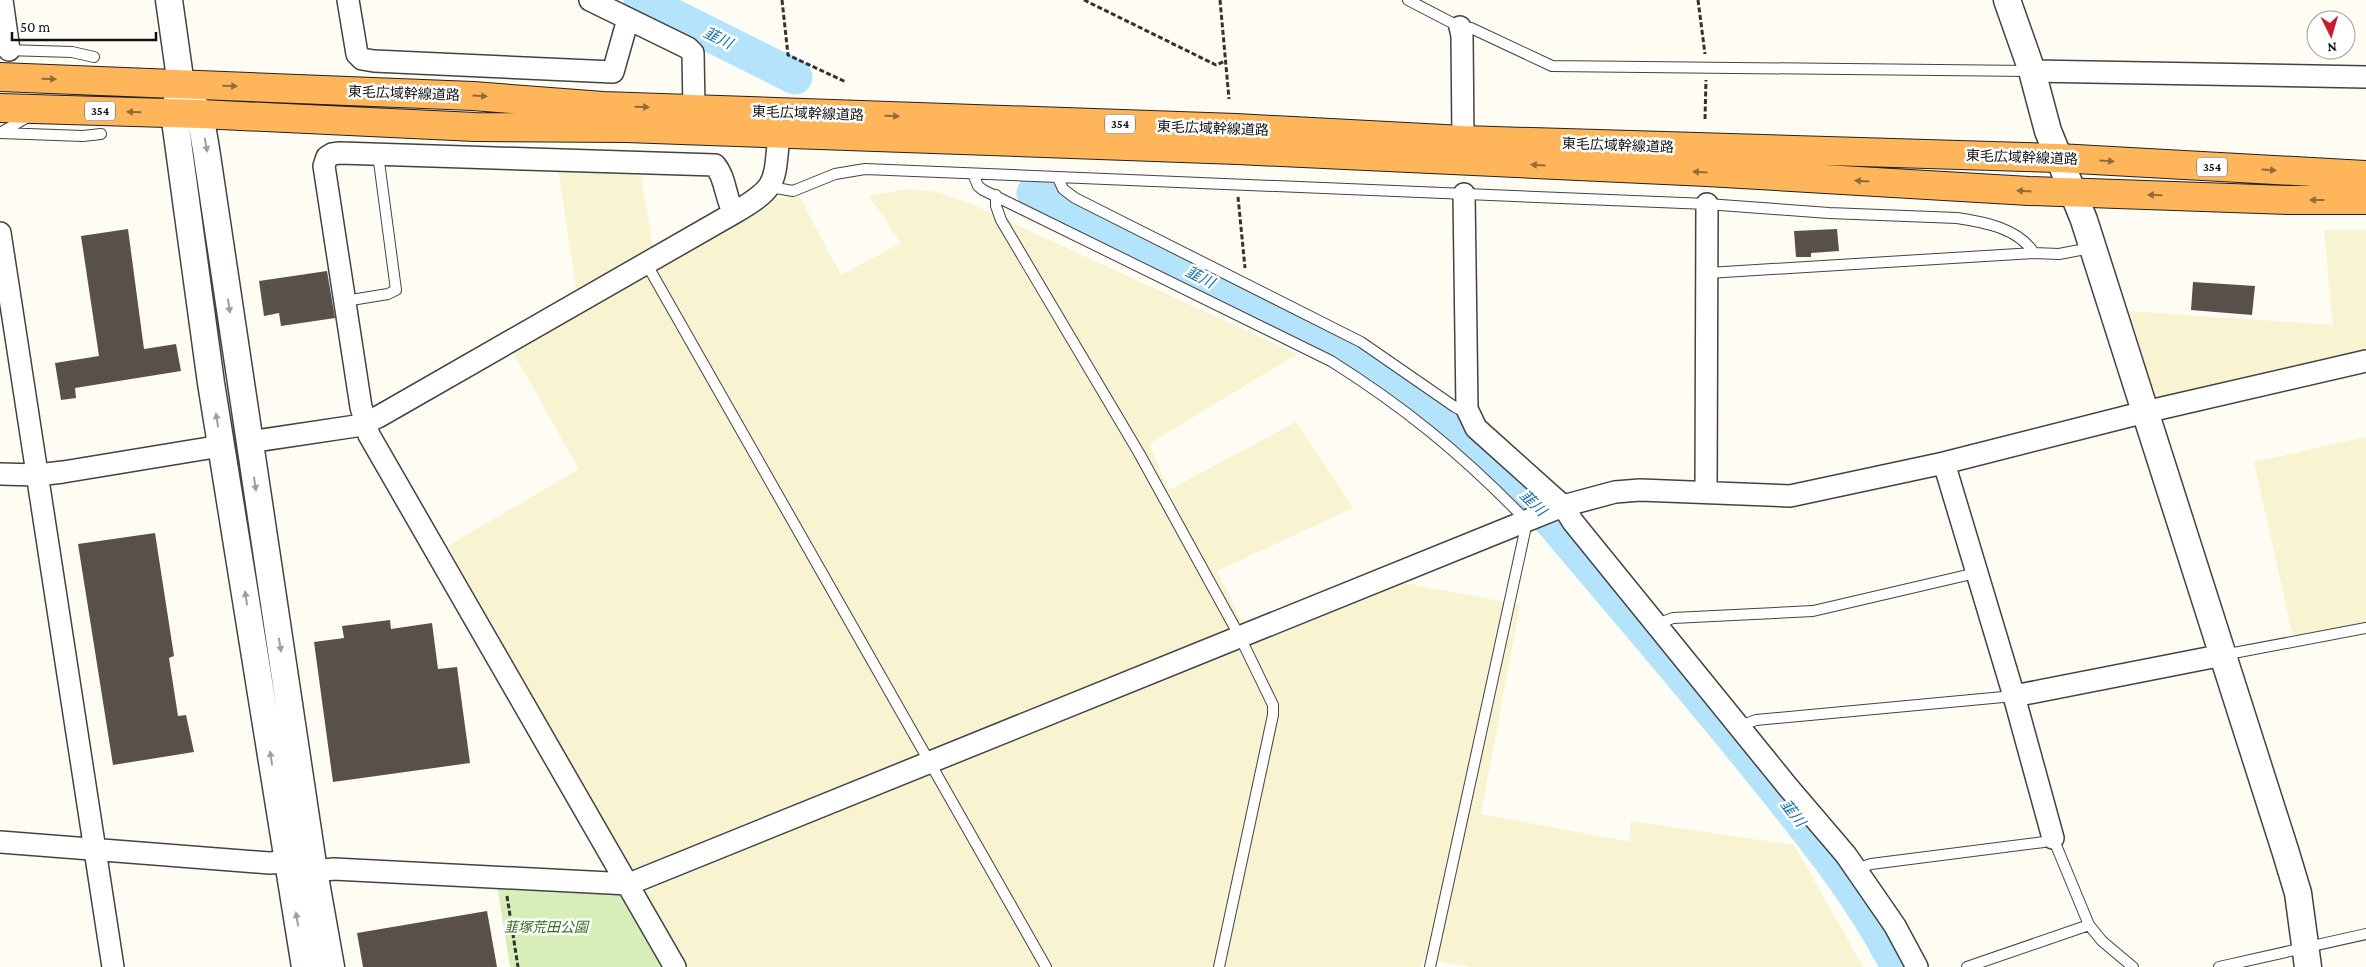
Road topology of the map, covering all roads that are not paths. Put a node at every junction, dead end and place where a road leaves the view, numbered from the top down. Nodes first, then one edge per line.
1 (2, 0) edge
2 (169, 0) edge
3 (348, 0) edge
4 (590, 0) edge
5 (1408, 0) edge
6 (2007, 0) edge
7 (628, 19) junction
8 (1460, 27) junction
9 (4, 50) edge
10 (94, 56) dead end
11 (2032, 71) junction
12 (0, 77) edge
13 (2366, 77) edge
14 (182, 85) junction
15 (0, 108) edge
16 (694, 109) junction
17 (42, 110) junction
18 (187, 113) junction
19 (0, 133) edge
20 (101, 134) dead end
21 (779, 134) junction
22 (1463, 140) junction
23 (378, 154) junction
24 (2058, 158) junction
25 (973, 174) junction
26 (2366, 175) edge
27 (1058, 178) junction
28 (770, 187) junction
29 (2073, 192) junction
30 (1464, 194) junction
31 (996, 195) junction
32 (2366, 200) edge
33 (1707, 204) junction
34 (734, 213) junction
35 (0, 233) edge
36 (2091, 248) junction
37 (2034, 253) junction
38 (646, 264) junction
39 (1708, 273) junction
40 (5, 295) edge
41 (344, 301) junction
42 (2366, 361) edge
43 (1467, 409) junction
44 (2144, 412) junction
45 (365, 422) junction
46 (249, 442) junction
47 (221, 446) junction
48 (1944, 463) junction
49 (0, 474) edge
50 (38, 475) junction
51 (1706, 491) junction
52 (1559, 508) junction
53 (1528, 520) junction
54 (1976, 573) junction
55 (1657, 624) junction
56 (2366, 628) edge
57 (1240, 637) junction
58 (2223, 655) junction
59 (2014, 696) junction
60 (1740, 726) junction
61 (931, 762) junction
62 (2053, 838) junction
63 (0, 842) edge
64 (96, 850) junction
65 (288, 862) junction
66 (1856, 869) junction
67 (314, 871) junction
68 (629, 884) junction
69 (2088, 926) junction
70 (2366, 934) edge
71 (2308, 958) edge
72 (113, 967) edge
73 (305, 967) edge
74 (331, 967) edge
75 (675, 967) edge
76 (1046, 967) edge
77 (1219, 967) edge
78 (1430, 967) edge
79 (1917, 967) edge
80 (1967, 967) edge
81 (2133, 967) edge
82 (2219, 967) edge

1 - 9 street
2 - 14 street
3 - 7 street
4 - 7 street
5 - 8 lane
6 - 11 street
7 - 16 street
8 - 11 lane
8 - 22 street
9 - 10 lane
11 - 13 street
11 - 24 street
12 -> 14 highway, 東毛広域幹線道路 / 354
14 -> 16 highway, 東毛広域幹線道路 / 354
14 - 18 street
15 - 17 highway, 東毛広域幹線道路 / 354
16 -> 22 highway, 東毛広域幹線道路 / 354
18 -> 17 highway, 東毛広域幹線道路 / 354
17 - 19 lane
18 - 21 highway, 東毛広域幹線道路 / 354
18 -> 46 street
47 -> 18 street
19 - 20 lane
21 - 28 street
29 -> 21 highway, 東毛広域幹線道路 / 354
22 - 24 highway, 東毛広域幹線道路 / 354
23 - 34 street
23 - 41 lane
23 - 41 street
24 -> 26 highway, 東毛広域幹線道路 / 354
24 - 29 street
25 - 27 lane
25 - 28 lane
25 - 31 lane
27 - 30 lane
27 - 43 lane
28 - 34 street
32 -> 29 highway, 東毛広域幹線道路 / 354
29 - 36 street
30 - 33 lane
30 - 43 street
31 - 53 lane
31 - 57 lane
33 - 37 lane
33 - 39 street
34 - 38 street
35 - 40 street
36 - 37 lane
36 - 44 street
37 - 39 lane
38 - 45 street
38 - 61 lane
39 - 51 street
40 - 50 street
41 - 45 street
42 - 44 street
43 - 52 street
44 - 48 street
44 - 58 street
45 - 46 street
45 - 68 street
46 -> 67 street
47 - 50 street
65 -> 47 street
48 - 51 street
48 - 54 street
49 - 50 street
50 - 64 street
51 - 52 street
52 - 53 street
52 - 55 street
53 - 57 street
53 - 78 lane
54 - 55 lane
54 - 59 street
55 - 60 street
56 - 58 lane
57 - 61 street
57 - 77 lane
58 - 59 street
58 - 71 street
59 - 60 lane
59 - 62 street
60 - 66 street
61 - 68 street
61 - 76 lane
62 - 66 lane
62 - 69 lane
63 - 64 street
64 - 65 street
64 - 72 street
73 -> 65 street
66 - 79 street
67 - 68 street
67 - 74 street
68 - 75 street
69 - 80 lane
69 - 81 lane
70 - 71 lane
71 - 82 lane

